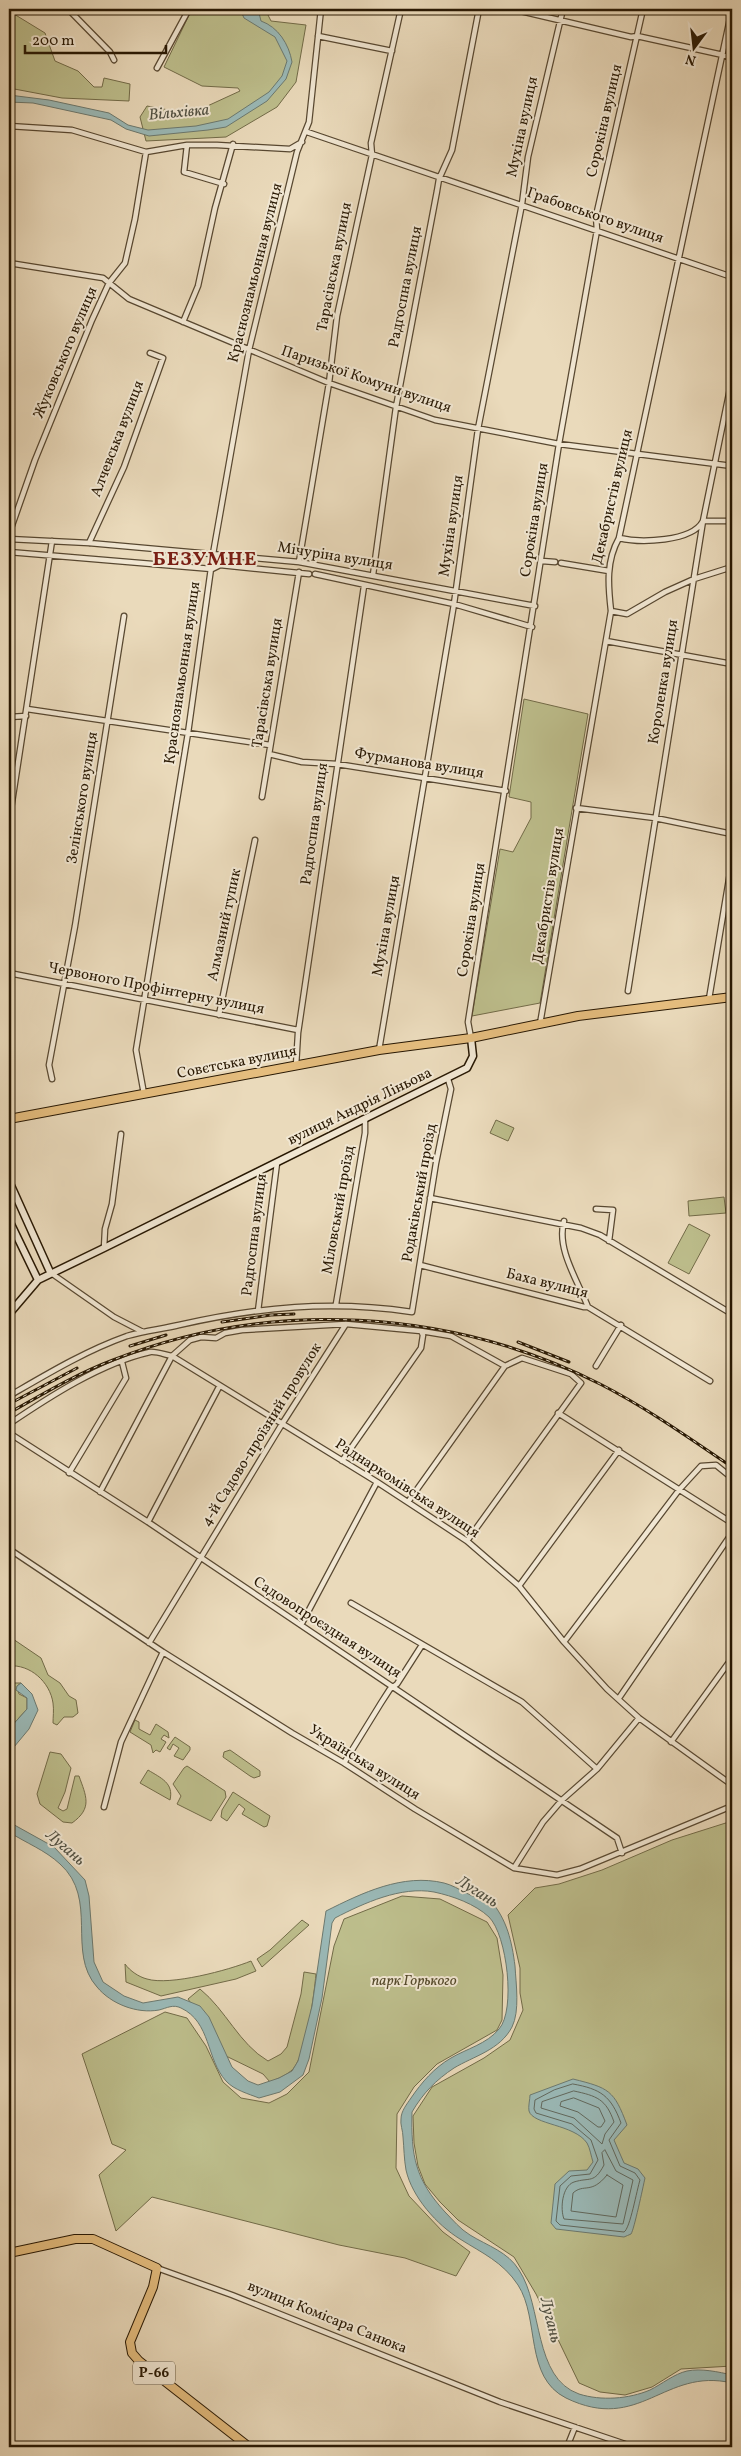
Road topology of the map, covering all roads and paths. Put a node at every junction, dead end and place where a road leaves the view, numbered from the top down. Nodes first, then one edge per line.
1 (68, 9) edge
2 (189, 9) edge
3 (321, 9) edge
4 (402, 9) edge
5 (479, 9) edge
6 (512, 9) edge
7 (563, 9) edge
8 (643, 9) edge
9 (732, 9) edge
10 (560, 19) junction
11 (318, 36) junction
12 (637, 36) junction
13 (392, 51) junction
14 (722, 55) junction
15 (732, 57) edge
16 (114, 60) dead end
17 (157, 68) dead end
18 (9, 126) edge
19 (306, 132) junction
20 (303, 141) junction
21 (234, 144) junction
22 (187, 146) junction
23 (146, 152) junction
24 (372, 155) junction
25 (439, 179) junction
26 (224, 184) junction
27 (522, 204) junction
28 (597, 230) junction
29 (680, 258) junction
30 (9, 263) edge
31 (732, 277) edge
32 (109, 283) junction
33 (183, 322) junction
34 (249, 350) junction
35 (150, 352) dead end
36 (732, 379) edge
37 (329, 383) junction
38 (396, 407) junction
39 (478, 430) junction
40 (559, 444) junction
41 (637, 454) junction
42 (715, 464) junction
43 (732, 466) edge
44 (703, 522) junction
45 (732, 522) edge
46 (9, 534) edge
47 (619, 538) junction
48 (9, 539) edge
49 (52, 541) junction
50 (89, 543) junction
51 (9, 552) edge
52 (51, 554) junction
53 (213, 554) junction
54 (542, 561) junction
55 (299, 562) junction
56 (732, 567) edge
57 (212, 569) junction
58 (609, 571) junction
59 (299, 572) junction
60 (373, 574) junction
61 (694, 579) junction
62 (364, 586) junction
63 (455, 590) junction
64 (454, 604) junction
65 (535, 606) junction
66 (611, 611) junction
67 (124, 616) dead end
68 (532, 627) junction
69 (606, 640) junction
70 (682, 653) junction
71 (732, 664) edge
72 (27, 709) junction
73 (26, 716) junction
74 (9, 717) edge
75 (106, 723) junction
76 (188, 733) junction
77 (270, 745) junction
78 (268, 754) junction
79 (337, 764) junction
80 (425, 778) junction
81 (506, 791) junction
82 (262, 797) dead end
83 (576, 808) junction
84 (655, 818) junction
85 (9, 822) edge
86 (732, 834) edge
87 (255, 840) dead end
88 (732, 861) edge
89 (9, 973) edge
90 (65, 983) junction
91 (628, 991) dead end
92 (732, 997) edge
93 (708, 999) junction
94 (143, 1000) junction
95 (219, 1014) junction
96 (540, 1024) junction
97 (298, 1030) junction
98 (471, 1038) junction
99 (379, 1050) junction
100 (296, 1066) junction
101 (52, 1079) dead end
102 (448, 1079) junction
103 (144, 1094) junction
104 (9, 1119) edge
105 (365, 1119) junction
106 (121, 1134) dead end
107 (277, 1163) junction
108 (9, 1180) edge
109 (430, 1198) junction
110 (596, 1209) dead end
111 (9, 1220) edge
112 (563, 1222) junction
113 (609, 1241) junction
114 (104, 1248) junction
115 (420, 1265) junction
116 (50, 1272) junction
117 (38, 1280) junction
118 (336, 1304) junction
119 (588, 1306) junction
120 (258, 1311) junction
121 (9, 1314) edge
122 (732, 1314) edge
123 (346, 1324) junction
124 (620, 1325) junction
125 (421, 1331) junction
126 (144, 1332) junction
127 (172, 1356) junction
128 (122, 1362) junction
129 (505, 1366) junction
130 (596, 1366) dead end
131 (710, 1381) dead end
132 (219, 1387) junction
133 (9, 1396) edge
134 (558, 1413) junction
135 (9, 1424) edge
136 (282, 1424) junction
137 (9, 1433) edge
138 (619, 1450) junction
139 (342, 1461) junction
140 (69, 1473) junction
141 (732, 1478) edge
142 (377, 1482) junction
143 (679, 1490) junction
144 (100, 1492) junction
145 (408, 1502) junction
146 (148, 1522) junction
147 (732, 1523) edge
148 (732, 1533) edge
149 (467, 1541) junction
150 (9, 1549) edge
151 (201, 1559) junction
152 (519, 1586) junction
153 (351, 1602) dead end
154 (301, 1625) junction
155 (564, 1642) junction
156 (149, 1643) junction
157 (422, 1645) junction
158 (162, 1652) junction
159 (732, 1658) edge
160 (394, 1686) junction
161 (619, 1698) junction
162 (639, 1718) junction
163 (671, 1742) junction
164 (344, 1763) junction
165 (597, 1769) junction
166 (732, 1785) edge
167 (562, 1800) junction
168 (732, 1806) edge
169 (104, 1807) dead end
170 (622, 1853) junction
171 (514, 1868) junction
172 (9, 2253) edge
173 (157, 2268) junction
174 (575, 2428) junction
175 (249, 2447) edge
176 (568, 2447) edge
177 (634, 2447) edge

1 - 16 street
2 - 17 street
3 - 11 street, Краснознамьонная вулиця
4 - 13 street, Тарасівська вулиця
5 - 25 street, Радгоспна вулиця
6 - 10 street
7 - 10 street, Мухіна вулиця
8 - 12 street, Сорокіна вулиця
9 - 14 street, Декабристів вулиця
10 - 12 street
10 - 27 street, Мухіна вулиця
11 - 13 street
11 - 19 street, Краснознамьонная вулиця
12 - 14 street
12 - 28 street, Сорокіна вулиця
13 - 24 street, Тарасівська вулиця
14 - 15 street
14 - 29 street, Декабристів вулиця
18 - 23 street
19 - 20 street, Краснознамьонная вулиця
19 - 24 street, Грабовського вулиця
20 - 21 street
20 - 34 street, Краснознамьонная вулиця
21 - 22 street
21 - 26 street
22 - 23 street
22 - 26 street
23 - 32 street, Жуковського вулиця
24 - 25 street, Грабовського вулиця
24 - 37 street, Тарасівська вулиця
25 - 27 street, Грабовського вулиця
25 - 38 street, Радгоспна вулиця
26 - 33 street
27 - 28 street, Грабовського вулиця
27 - 39 street, Мухіна вулиця
28 - 29 street, Грабовського вулиця
28 - 40 street, Сорокіна вулиця
29 - 31 street, Грабовського вулиця
29 - 41 street, Декабристів вулиця
30 - 32 street, Паризької Комуни вулиця
32 - 33 street, Паризької Комуни вулиця
32 - 46 street, Жуковського вулиця
33 - 34 street, Паризької Комуни вулиця
34 - 37 street, Паризької Комуни вулиця
34 - 53 street, Краснознамьонная вулиця
35 - 50 street, Алчевська вулиця
36 - 42 street, Короленка вулиця
37 - 38 street, Паризької Комуни вулиця
37 - 55 street, Тарасівська вулиця
38 - 39 street, Паризької Комуни вулиця
38 - 60 street, Радгоспна вулиця
39 - 40 street, Паризької Комуни вулиця
39 - 63 street, Мухіна вулиця
40 - 41 street, Паризької Комуни вулиця
40 - 54 street, Сорокіна вулиця
41 - 42 street, Паризької Комуни вулиця
41 - 47 street, Декабристів вулиця
42 - 43 street, Паризької Комуни вулиця
42 - 44 street, Короленка вулиця
44 - 45 street
44 - 47 street
44 - 61 street, Короленка вулиця
47 - 58 street, Декабристів вулиця
48 - 49 street, Мічуріна вулиця
49 - 50 street, Мічуріна вулиця
49 - 52 street
50 - 53 street, Мічуріна вулиця
51 - 52 street, Мічуріна вулиця
52 - 57 street, Мічуріна вулиця
52 - 72 street
53 - 55 street, Мічуріна вулиця
53 - 57 street, Краснознамьонная вулиця
54 - 58 street
54 - 65 street, Сорокіна вулиця
55 - 60 street, Мічуріна вулиця
56 - 61 street
57 - 59 street, Мічуріна вулиця
57 - 76 street, Краснознамьонная вулиця
58 - 66 street, Декабристів вулиця
59 - 62 street, Мічуріна вулиця
59 - 77 street, Тарасівська вулиця
60 - 63 street, Мічуріна вулиця
61 - 66 street
61 - 70 street, Короленка вулиця
62 - 64 street, Мічуріна вулиця
62 - 79 street, Радгоспна вулиця
63 - 64 street, Мухіна вулиця
63 - 65 street, Мічуріна вулиця
64 - 68 street, Мічуріна вулиця
64 - 80 street, Мухіна вулиця
65 - 68 street, Сорокіна вулиця
66 - 69 street, Декабристів вулиця
67 - 75 street, Зелінського вулиця
68 - 81 street, Сорокіна вулиця
69 - 70 street
69 - 83 street, Декабристів вулиця
70 - 71 street
70 - 84 street, Короленка вулиця
72 - 73 street
72 - 75 street
73 - 74 street
73 - 85 street
75 - 76 street
75 - 90 street, Зелінського вулиця
76 - 77 street
76 - 94 street, Краснознамьонная вулиця
77 - 78 street, Тарасівська вулиця
78 - 79 street, Фурманова вулиця
78 - 82 street, Тарасівська вулиця
79 - 80 street, Фурманова вулиця
79 - 97 street, Радгоспна вулиця
80 - 81 street, Фурманова вулиця
80 - 99 street, Мухіна вулиця
81 - 98 street, Сорокіна вулиця
83 - 84 street
83 - 96 street, Декабристів вулиця
84 - 86 street
84 - 91 street, Короленка вулиця
87 - 95 street, Алмазний тупик
88 - 93 street
89 - 90 street, Червоного Профінтерну вулиця
90 - 94 street, Червоного Профінтерну вулиця
90 - 101 street, Зелінського вулиця
92 - 93 main road
93 - 96 main road
94 - 95 street, Червоного Профінтерну вулиця
94 - 103 street, Краснознамьонная вулиця
95 - 97 street, Червоного Профінтерну вулиця
96 - 98 main road
97 - 100 street, Радгоспна вулиця
98 - 99 main road, Совєтська вулиця
98 - 102 street, вулиця Андрія Ліньова
99 - 100 main road, Совєтська вулиця
100 - 103 main road, Совєтська вулиця
102 - 105 street, вулиця Андрія Ліньова
102 - 109 street, Родаківський проїзд
103 - 104 main road, Совєтська вулиця
105 - 107 street, вулиця Андрія Ліньова
105 - 118 street, Міловський проїзд
106 - 114 street
107 - 114 street, вулиця Андрія Ліньова
107 - 120 street, Радгоспна вулиця
108 - 116 street
109 - 112 street
109 - 115 street, Родаківський проїзд
110 - 113 street
111 - 117 street
112 - 113 street
112 - 119 street
113 - 122 street
114 - 116 street, вулиця Андрія Ліньова
115 - 118 street, Родаківський проїзд
115 - 119 street, Баха вулиця
116 - 117 street, вулиця Андрія Ліньова
116 - 126 street
117 - 121 street, вулиця Андрія Ліньова
118 - 120 street
119 - 124 street, Баха вулиця
120 - 126 street
123 - 125 street
123 - 127 street
123 - 136 street, 4-й Садово-проїзний провулок
124 - 130 street
124 - 131 street, Баха вулиця
125 - 129 street
125 - 139 street
126 - 133 street
127 - 128 street, Раднаркомівська вулиця
127 - 132 street, Раднаркомівська вулиця
127 - 144 street
128 - 135 street
128 - 140 street
129 - 134 street
129 - 145 street
132 - 136 street, Раднаркомівська вулиця
132 - 146 street
134 - 138 street
134 - 149 street
136 - 139 street, Раднаркомівська вулиця
136 - 151 street, 4-й Садово-проїзний провулок
137 - 140 street, Садовопроєздная вулиця
138 - 143 street
138 - 152 street
139 - 142 street, Раднаркомівська вулиця
140 - 144 street, Садовопроєздная вулиця
141 - 143 street
142 - 145 street, Раднаркомівська вулиця
142 - 154 street
143 - 147 street
143 - 155 street
144 - 146 street, Садовопроєздная вулиця
145 - 149 street, Раднаркомівська вулиця
146 - 151 street, Садовопроєздная вулиця
148 - 161 street
149 - 152 street, Раднаркомівська вулиця
150 - 156 street, Українська вулиця
151 - 154 street, Садовопроєздная вулиця
151 - 156 street, 4-й Садово-проїзний провулок
152 - 155 street, Раднаркомівська вулиця
153 - 157 street
154 - 160 street, Садовопроєздная вулиця
155 - 161 street, Раднаркомівська вулиця
156 - 158 street, Українська вулиця
157 - 160 street
157 - 165 street
158 - 164 street, Українська вулиця
158 - 169 street
159 - 163 street
160 - 164 street
160 - 167 street, Садовопроєздная вулиця
161 - 162 street, Раднаркомівська вулиця
162 - 163 street, Раднаркомівська вулиця
162 - 165 street
163 - 166 street, Раднаркомівська вулиця
164 - 171 street, Українська вулиця
165 - 167 street
167 - 170 street, Садовопроєздная вулиця
167 - 171 street
168 - 170 street, Українська вулиця
170 - 171 street, Українська вулиця
172 - 173 main road, вулиця Комісара Санюка
173 - 174 street, вулиця Комісара Санюка
173 - 175 main road, Р-66
174 - 176 street
174 - 177 street, вулиця Комісара Санюка

